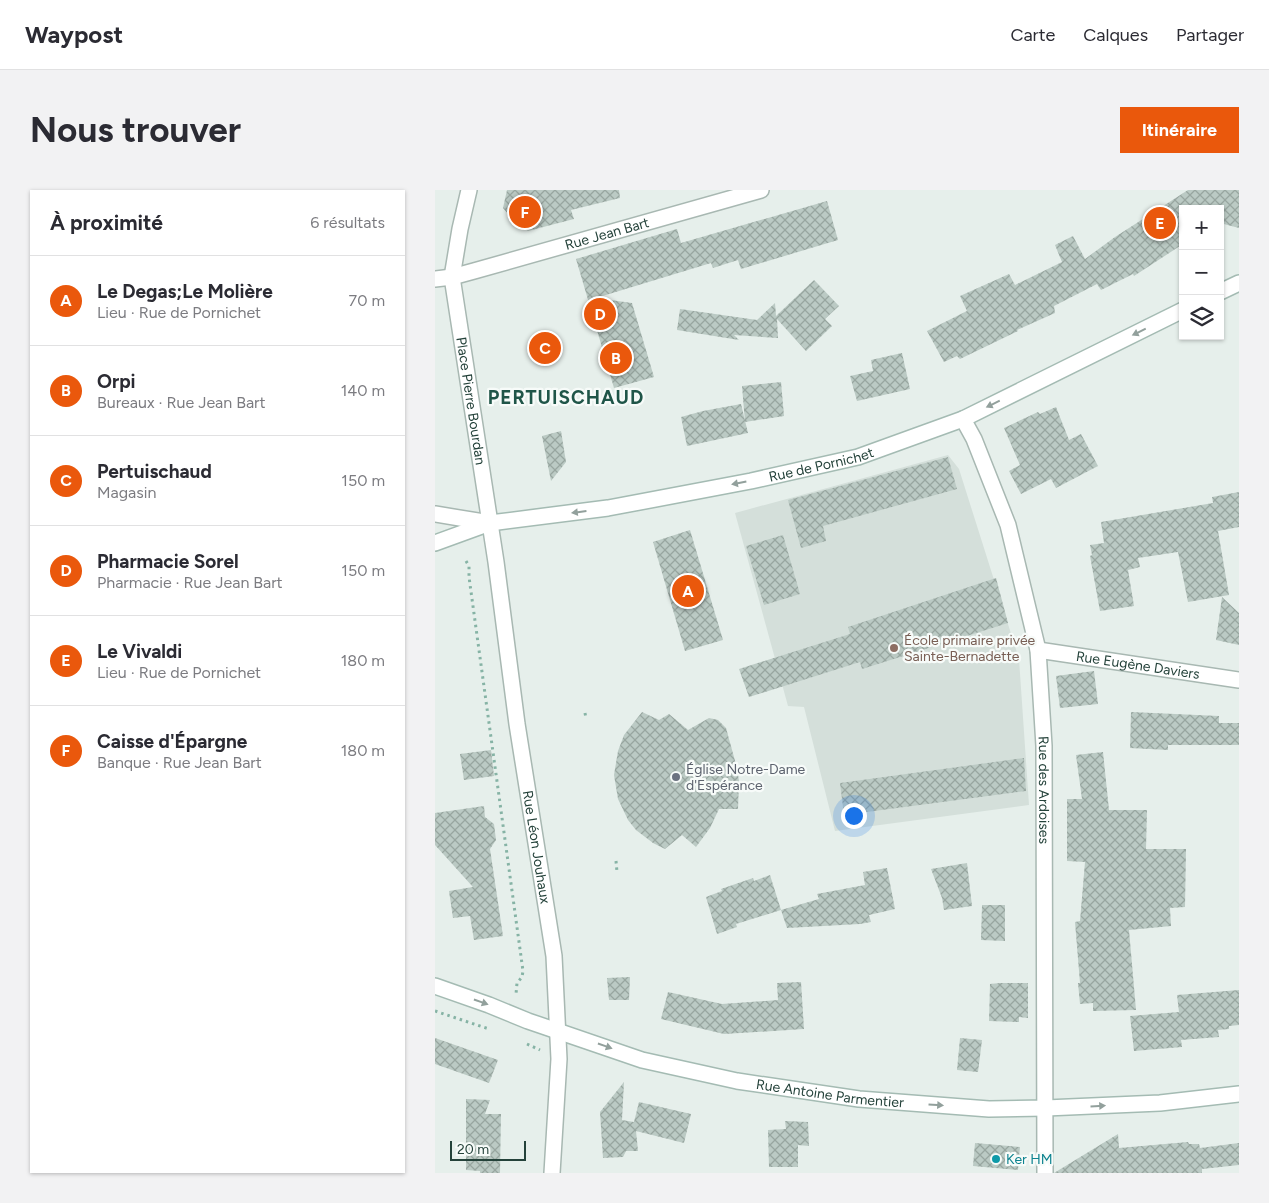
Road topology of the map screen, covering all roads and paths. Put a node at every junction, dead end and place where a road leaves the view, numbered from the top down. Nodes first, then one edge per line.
1 (469, 190) edge
2 (761, 190) edge
3 (452, 277) junction
4 (435, 279) edge
5 (1239, 282) edge
6 (1224, 290) edge
7 (1179, 312) edge
8 (963, 419) junction
9 (435, 514) edge
10 (491, 523) junction
11 (435, 543) edge
12 (466, 561) dead end
13 (1038, 650) junction
14 (1239, 680) edge
15 (585, 713) dead end
16 (586, 718) dead end
17 (615, 861) dead end
18 (617, 872) dead end
19 (517, 983) dead end
20 (435, 986) edge
21 (559, 1030) junction
22 (1239, 1094) edge
23 (1046, 1108) junction
24 (552, 1173) edge
25 (1045, 1173) edge

1 - 3 street, Place Pierre Bourdan
2 - 3 street, Rue Jean Bart
3 - 4 street, Rue Jean Bart
3 - 10 street, Place Pierre Bourdan
5 - 6 street
7 -> 8 street, Rue de Pornichet
8 -> 10 street, Rue de Pornichet
8 - 13 street, Rue des Ardoises
9 - 10 street
10 - 11 street, Rue de Pornichet
10 - 21 street, Rue Léon Jouhaux
12 - 19 path
13 - 14 street, Rue Eugène Daviers
13 - 23 street, Rue des Ardoises
15 - 16 path
17 - 18 path
20 -> 21 street, Rue Antoine Parmentier
21 -> 23 street, Rue Antoine Parmentier
21 - 24 street, Rue Léon Jouhaux
23 -> 22 street, Rue Antoine Parmentier
23 - 25 street, Rue des Ardoises

